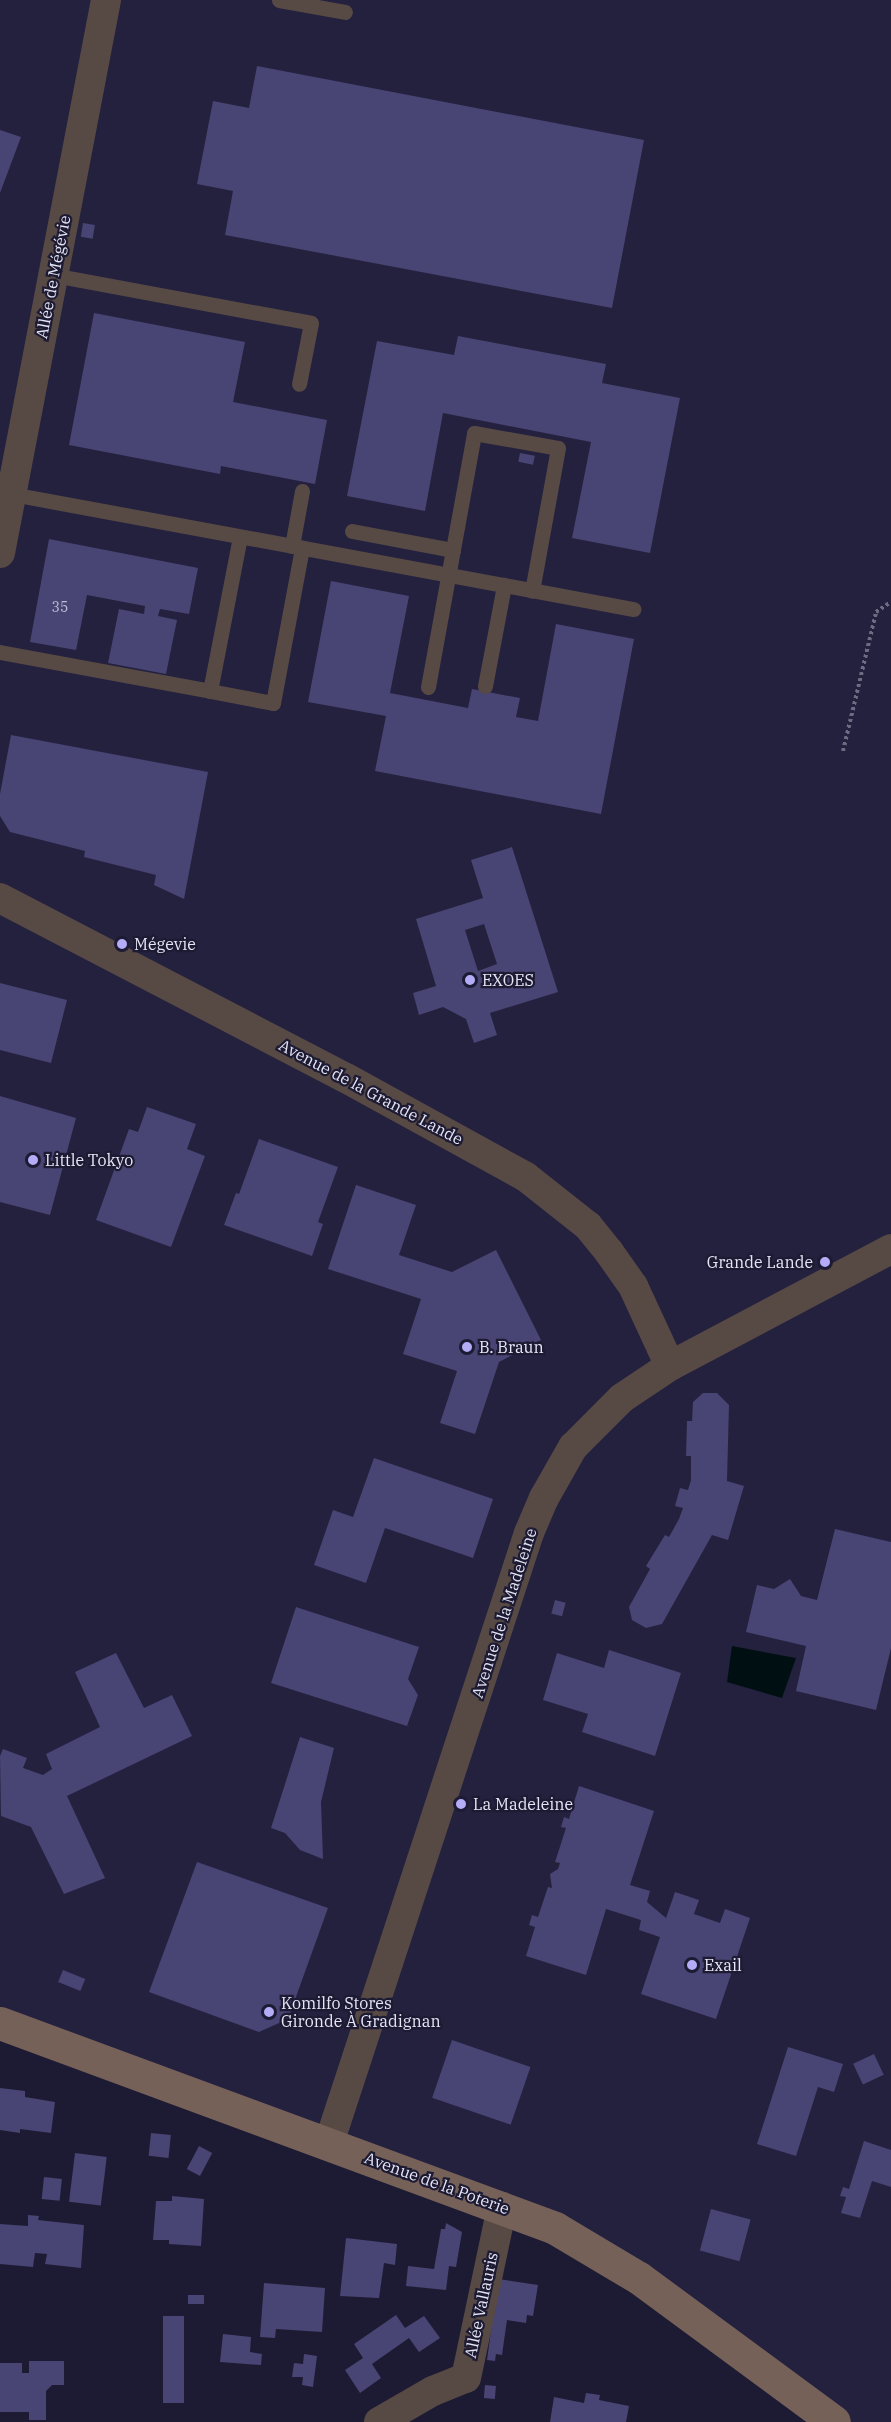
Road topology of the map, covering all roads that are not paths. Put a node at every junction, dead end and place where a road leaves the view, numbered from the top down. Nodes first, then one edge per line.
1 (106, 0) edge
2 (279, 0) edge
3 (345, 12) dead end
4 (53, 275) junction
5 (299, 384) dead end
6 (302, 491) dead end
7 (12, 494) junction
8 (352, 531) dead end
9 (240, 537) junction
10 (297, 547) junction
11 (453, 549) junction
12 (0, 554) edge
13 (449, 575) junction
14 (504, 585) junction
15 (532, 591) junction
16 (633, 609) dead end
17 (0, 652) edge
18 (485, 686) dead end
19 (428, 687) dead end
20 (210, 692) junction
21 (0, 898) edge
22 (891, 1249) edge
23 (670, 1366) junction
24 (0, 2023) edge
25 (329, 2143) junction
26 (502, 2207) junction
27 (379, 2422) edge
28 (834, 2422) edge

1 - 4 street, Allée de Mégévie
2 - 3 lane
4 - 5 lane
4 - 7 street, Allée de Mégévie
6 - 10 lane
7 - 9 lane
7 - 12 street, Allée de Mégévie
8 - 11 lane
9 - 10 lane
9 - 20 lane
10 - 13 lane
10 - 20 lane
11 - 13 lane
11 - 15 lane
13 - 14 lane
13 - 19 lane
14 - 15 lane
14 - 18 lane
15 - 16 lane
17 - 20 lane
21 - 23 street, Avenue de la Grande Lande
22 - 23 street, Avenue de la Madeleine
23 - 25 street, Avenue de la Madeleine
24 - 25 street, Avenue de la Poterie
25 - 26 street, Avenue de la Poterie
26 - 27 street, Allée Vallauris
26 - 28 street, Avenue de la Poterie

